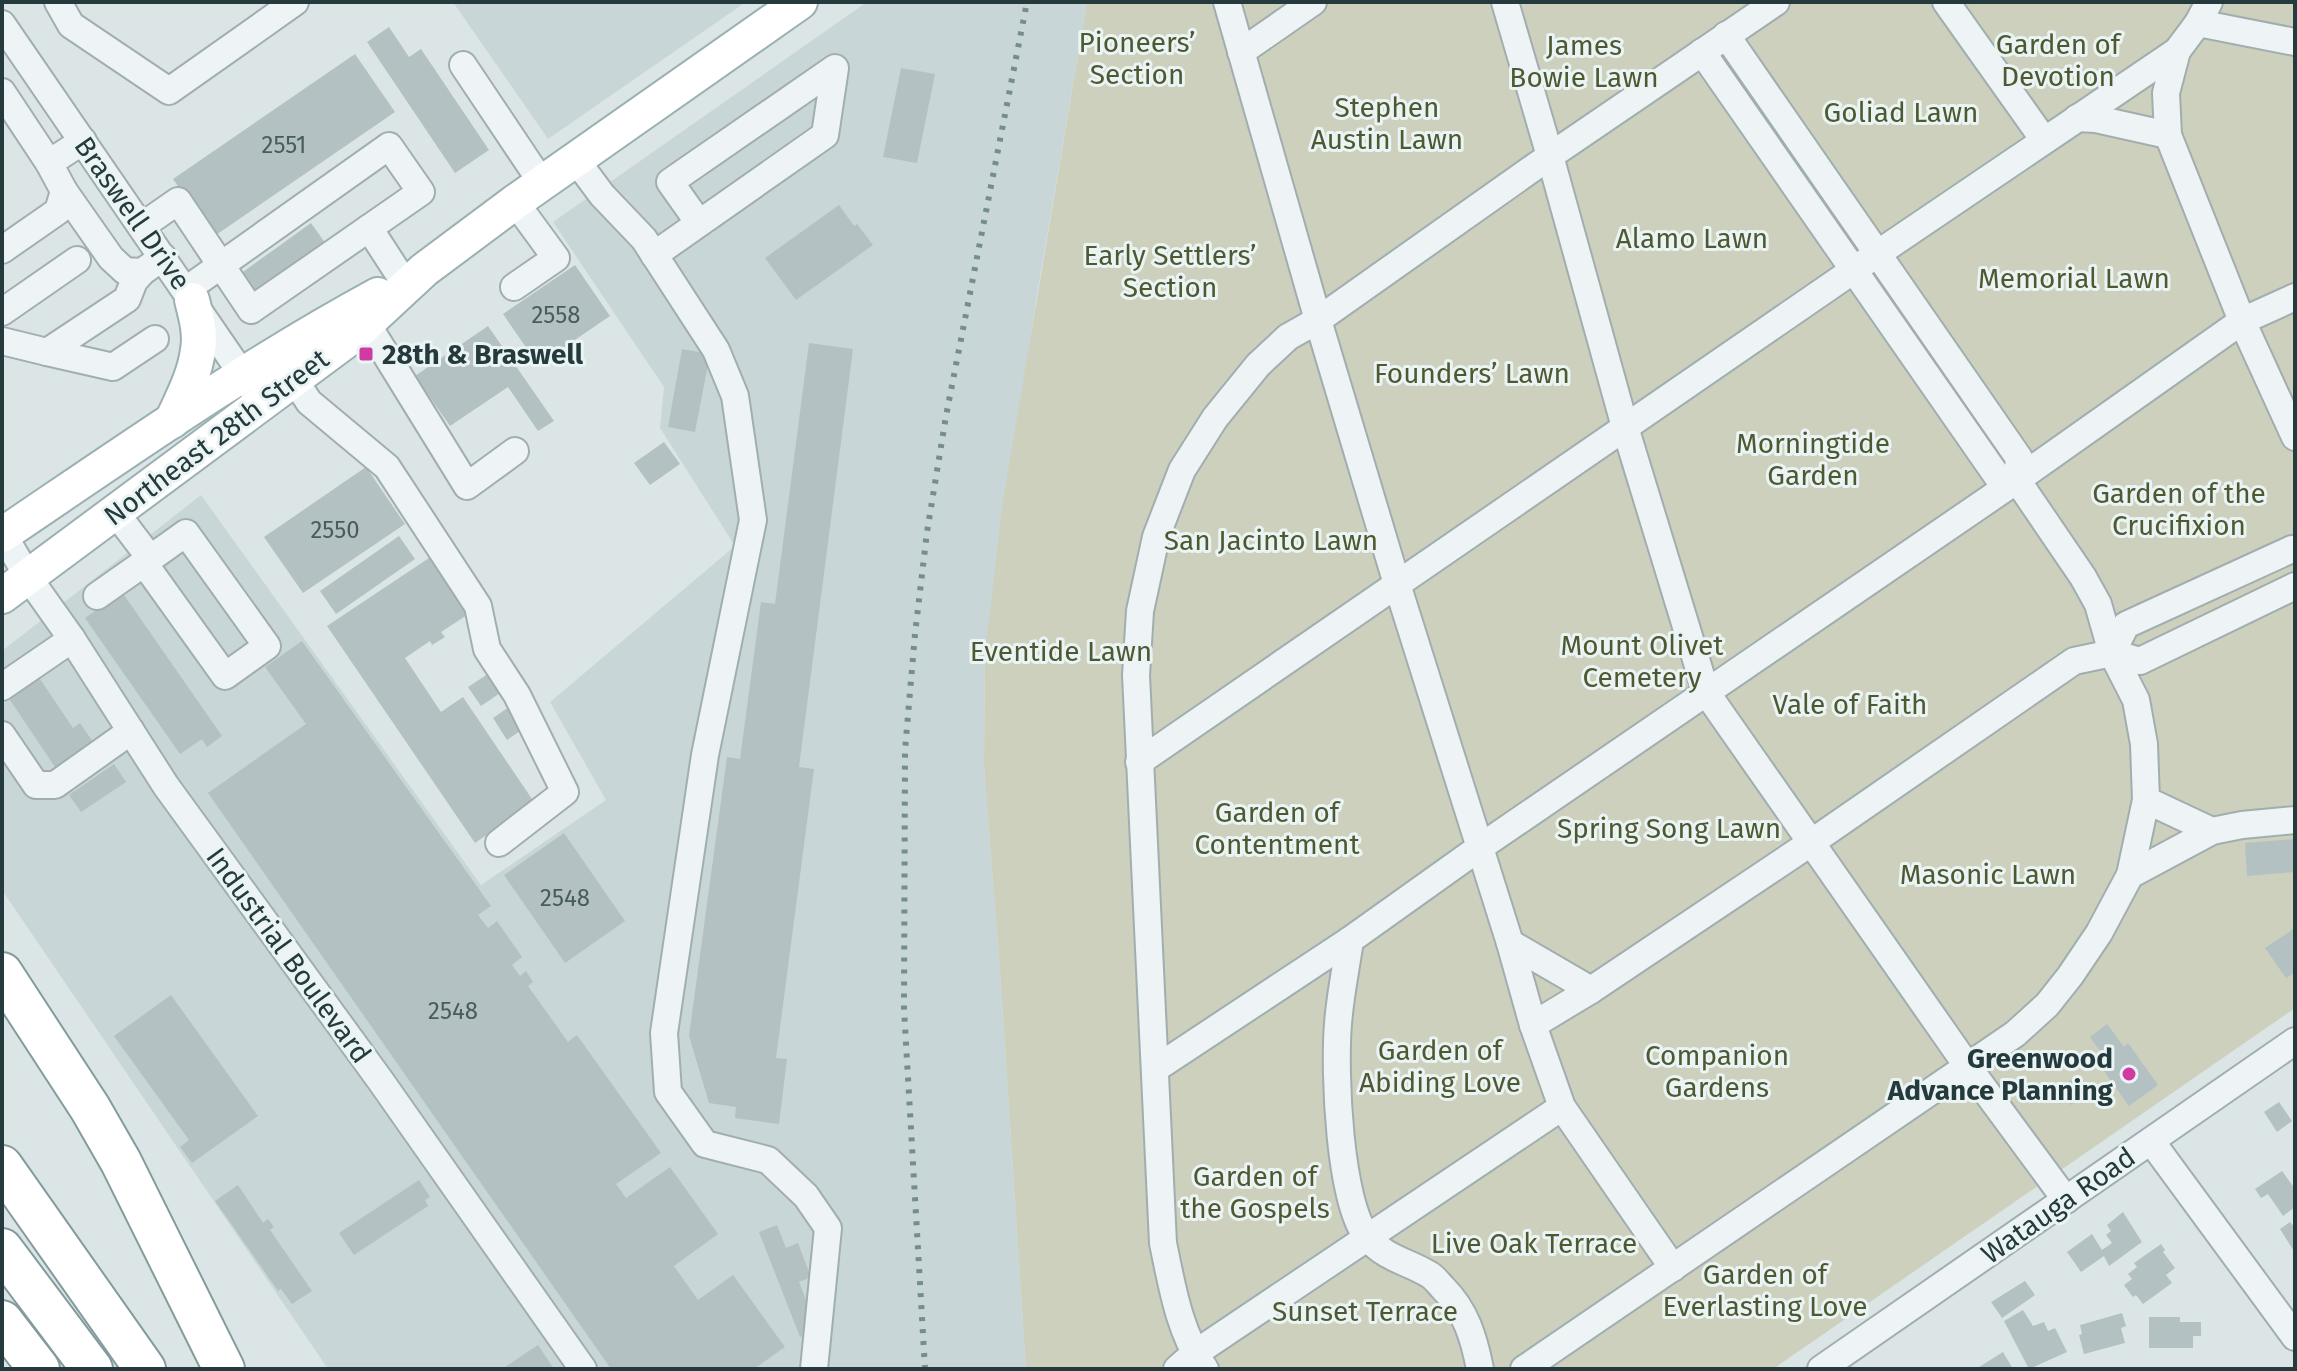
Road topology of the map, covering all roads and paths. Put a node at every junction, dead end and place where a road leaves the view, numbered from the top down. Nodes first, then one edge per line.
1 (58, 2) edge
2 (295, 2) edge
3 (800, 2) edge
4 (1227, 2) edge
5 (1313, 2) edge
6 (1505, 2) edge
7 (1776, 2) edge
8 (1946, 2) edge
9 (2203, 13) edge
10 (2, 24) edge
11 (1726, 35) junction
12 (2295, 42) edge
13 (2177, 51) junction
14 (1241, 52) junction
15 (1702, 52) junction
16 (463, 65) dead end
17 (2, 92) edge
18 (2077, 118) junction
19 (2168, 135) junction
20 (2044, 140) junction
21 (83, 141) junction
22 (1550, 156) junction
23 (576, 160) junction
24 (49, 163) junction
25 (542, 183) junction
26 (64, 191) junction
27 (515, 202) junction
28 (699, 223) junction
29 (142, 226) junction
30 (369, 228) junction
31 (2, 250) edge
32 (1877, 254) junction
33 (654, 255) junction
34 (77, 260) dead end
35 (152, 264) junction
36 (221, 265) junction
37 (1854, 270) junction
38 (414, 276) junction
39 (514, 287) dead end
40 (189, 295) junction
41 (2295, 297) edge
42 (2, 312) edge
43 (1318, 320) junction
44 (2242, 321) junction
45 (367, 324) junction
46 (155, 339) dead end
47 (2, 341) edge
48 (47, 352) junction
49 (294, 379) junction
50 (253, 389) junction
51 (172, 421) junction
52 (1625, 427) junction
53 (2295, 437) edge
54 (515, 451) dead end
55 (2017, 480) junction
56 (115, 512) junction
57 (3, 535) edge
58 (2294, 547) edge
59 (147, 561) junction
60 (1397, 584) junction
61 (15, 586) edge
62 (2295, 586) edge
63 (97, 596) dead end
64 (72, 639) junction
65 (2112, 653) junction
66 (2, 687) edge
67 (1706, 692) junction
68 (131, 731) junction
69 (2, 735) edge
70 (1139, 762) junction
71 (2146, 800) junction
72 (2295, 820) edge
73 (2212, 831) junction
74 (1812, 842) junction
75 (499, 843) dead end
76 (1479, 848) junction
77 (2130, 875) junction
78 (1350, 940) junction
79 (1510, 943) junction
80 (2, 973) edge
81 (1591, 990) junction
82 (1533, 1025) junction
83 (2295, 1041) edge
84 (1968, 1067) junction
85 (1155, 1069) junction
86 (1562, 1107) junction
87 (2151, 1141) junction
88 (2, 1166) edge
89 (2066, 1200) junction
90 (1367, 1237) junction
91 (2, 1249) edge
92 (1673, 1268) junction
93 (2, 1321) edge
94 (2295, 1337) edge
95 (1192, 1364) edge
96 (39, 1369) edge
97 (92, 1369) edge
98 (145, 1369) edge
99 (224, 1369) edge
100 (583, 1369) edge
101 (814, 1369) edge
102 (1480, 1369) edge
103 (1524, 1369) edge
104 (1821, 1369) edge

1 - 2 street
3 - 23 main road, Northeast 28th Street
4 - 14 street
5 - 14 street
6 - 22 street
7 - 11 street
8 - 20 street
9 - 12 street
9 - 13 street
10 - 21 street, Braswell Drive
11 - 15 street
11 - 32 street
13 - 18 street
13 - 19 street
14 - 43 street
15 - 22 street
15 - 37 street
16 - 25 street
17 - 24 street
18 - 19 street
18 - 20 street
19 - 44 street
20 - 32 street
21 - 24 street
21 - 29 street, Braswell Drive
22 - 43 street
22 - 52 street
23 - 25 main road, Northeast 28th Street
23 - 33 street
24 - 26 street
25 - 27 main road, Northeast 28th Street
26 - 31 street
26 - 35 street
27 - 38 main road, Northeast 28th Street
27 - 39 street
28 - 28 street
28 - 33 street
29 - 35 street, Braswell Drive
29 - 36 street
30 - 36 street
30 - 36 street
30 - 38 street
32 - 37 street
32 - 55 street
33 - 101 street
34 - 42 street
35 - 40 street, Braswell Drive
35 - 48 street
36 - 40 street
37 - 52 street
37 - 55 street
38 - 45 main road, Northeast 28th Street
38 - 50 main road, Northeast 28th Street
40 - 50 street, Braswell Drive
40 - 51 main road
41 - 44 street
43 - 60 street
43 - 70 street
44 - 53 street
44 - 55 street
45 - 49 main road, Northeast 28th Street
45 - 54 street
46 - 48 street
47 - 48 street
49 - 50 main road, Northeast 28th Street
49 - 75 street
50 - 51 main road, Northeast 28th Street
50 - 56 main road, Northeast 28th Street
51 - 57 main road, Northeast 28th Street
52 - 60 street
52 - 67 street
55 - 65 street
55 - 67 street
56 - 59 street
56 - 61 main road, Northeast 28th Street
57 - 61 street, Industrial Boulevard
58 - 65 street
59 - 59 street
59 - 63 street
60 - 70 street
60 - 76 street
61 - 64 street, Industrial Boulevard
62 - 65 street
64 - 66 street
64 - 68 street, Industrial Boulevard
65 - 71 street
65 - 74 street
67 - 74 street
67 - 76 street
68 - 69 street
68 - 100 street, Industrial Boulevard
70 - 85 street
71 - 73 street
71 - 77 street
72 - 73 street
73 - 77 street
74 - 81 street
74 - 84 street
76 - 78 street
76 - 79 street
77 - 84 street
78 - 85 street
78 - 90 street
79 - 81 street
79 - 82 street
80 - 99 highway
81 - 82 street
82 - 86 street
83 - 87 street, Watauga Road
84 - 89 street
84 - 92 street
85 - 95 street
86 - 90 street
86 - 92 street
87 - 89 street, Watauga Road
87 - 94 street
88 - 98 highway
89 - 104 street, Watauga Road
90 - 95 street
90 - 102 street
91 - 97 highway
92 - 103 street
93 - 96 highway

